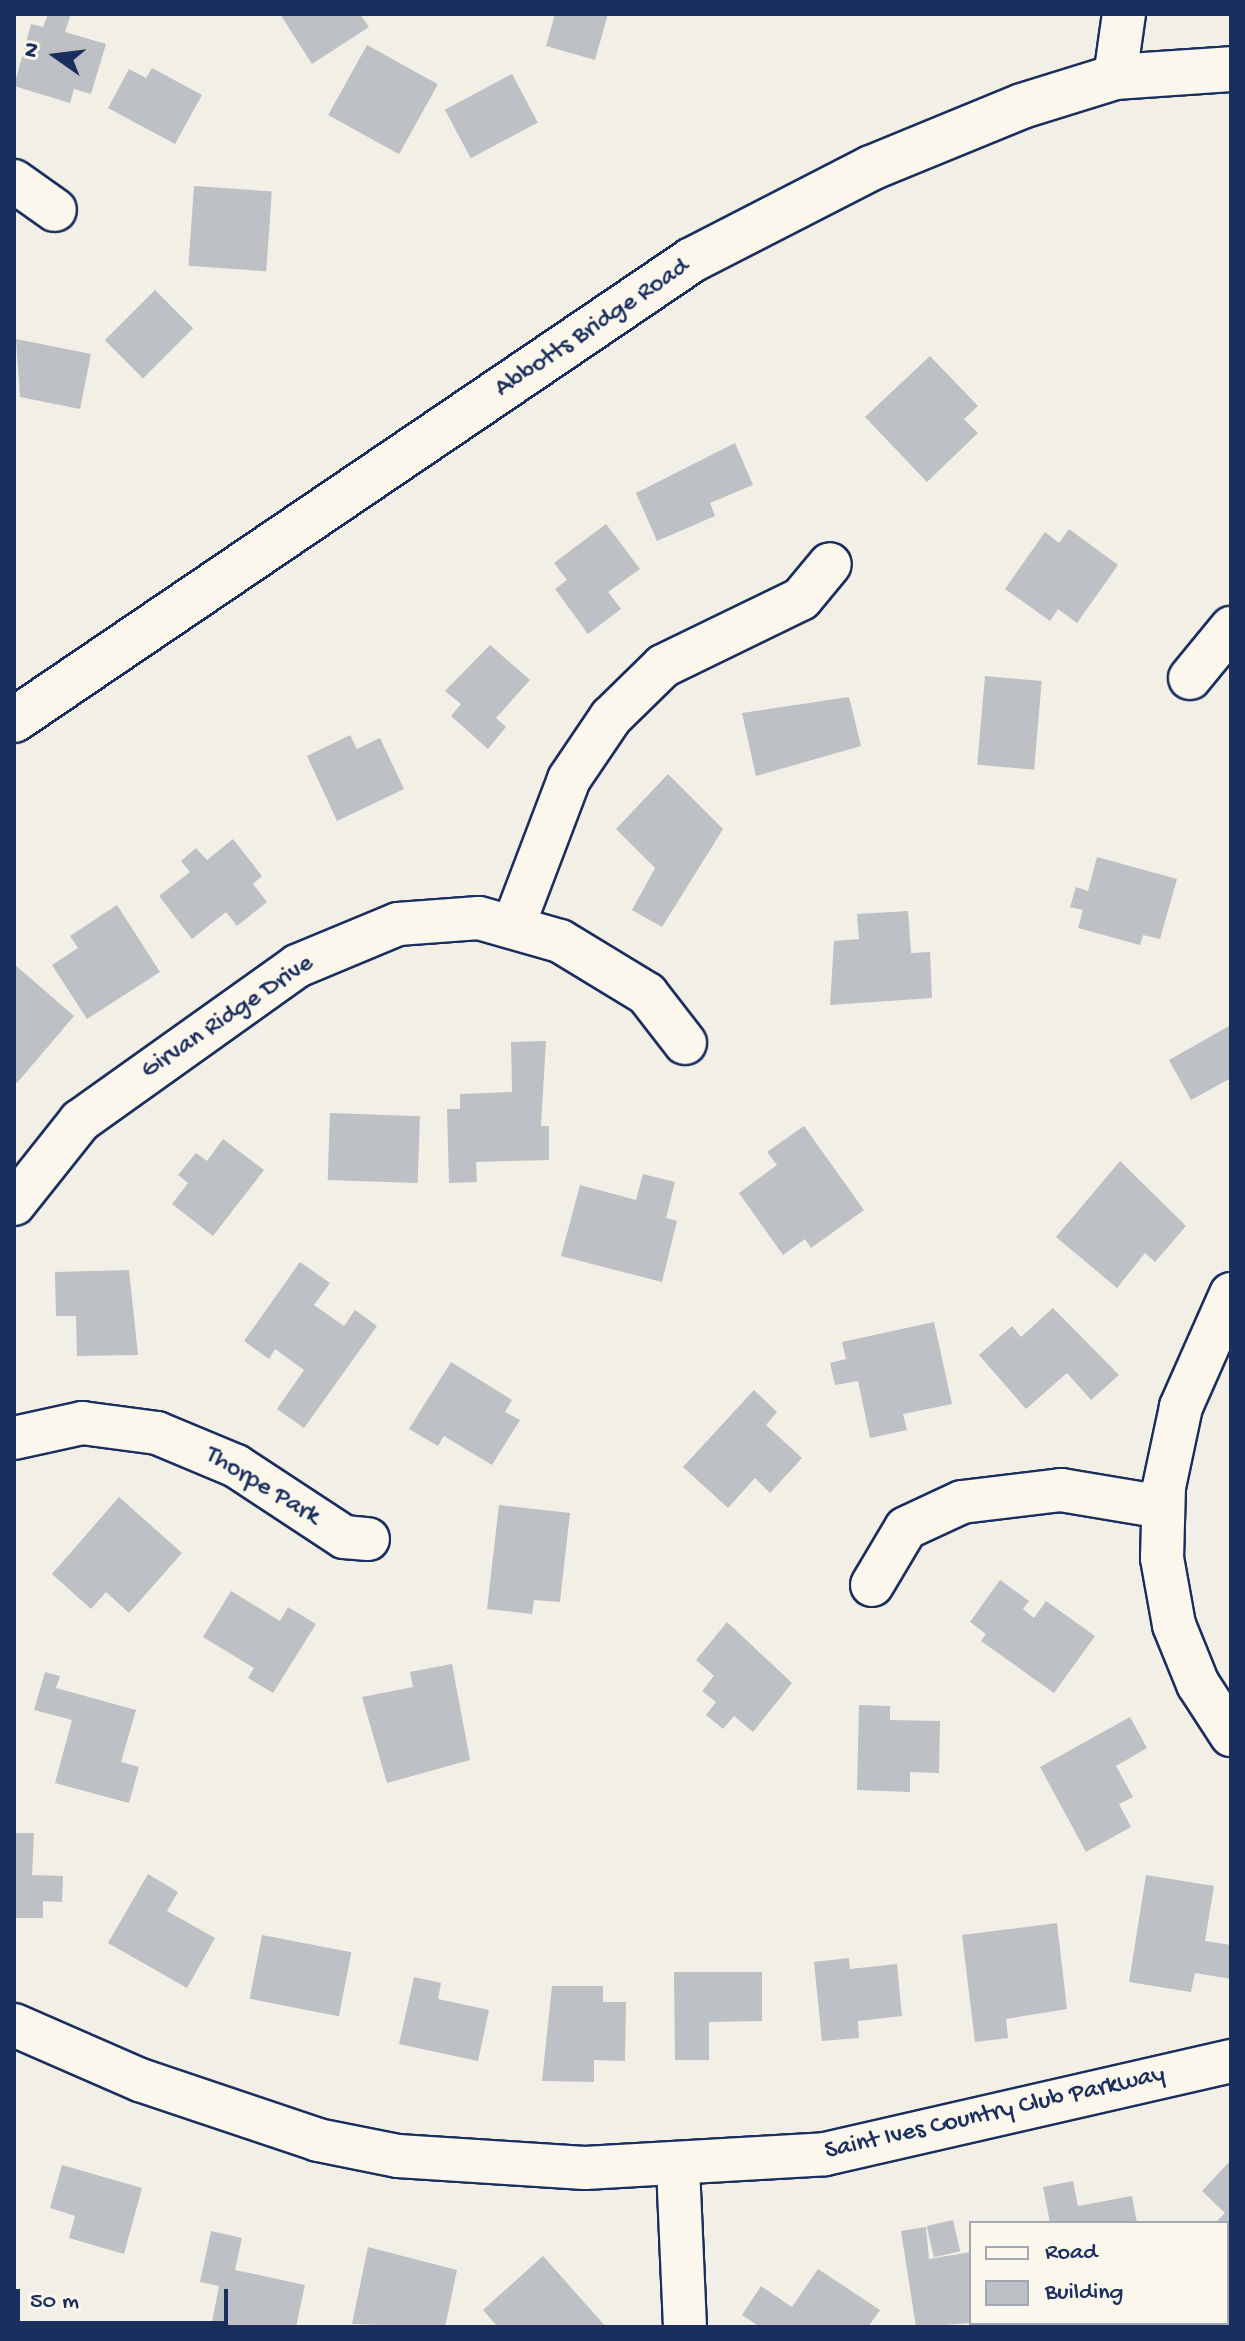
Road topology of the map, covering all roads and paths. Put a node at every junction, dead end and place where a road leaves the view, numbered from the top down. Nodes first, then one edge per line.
1 (1124, 14) edge
2 (1231, 69) edge
3 (1115, 77) junction
4 (14, 181) edge
5 (55, 210) dead end
6 (830, 564) dead end
7 (1231, 628) edge
8 (1190, 678) dead end
9 (14, 720) edge
10 (514, 924) junction
11 (685, 1043) dead end
12 (14, 1204) edge
13 (1231, 1294) edge
14 (14, 1438) edge
15 (1163, 1507) junction
16 (368, 1539) dead end
17 (872, 1585) dead end
18 (1231, 1735) edge
19 (14, 2025) edge
20 (1231, 2061) edge
21 (678, 2167) junction
22 (685, 2327) edge

1 - 3 street
2 - 3 main road, Abbotts Bridge Road
3 - 9 main road, Abbotts Bridge Road
4 - 5 street
6 - 10 street
7 - 8 street
10 - 11 street, Girvan Ridge Drive
10 - 12 street, Girvan Ridge Drive
13 - 15 street
14 - 16 street, Thorpe Park
15 - 17 street
15 - 18 street
19 - 21 street, Saint Ives Country Club Parkway
20 - 21 street, Saint Ives Country Club Parkway
21 - 22 street

